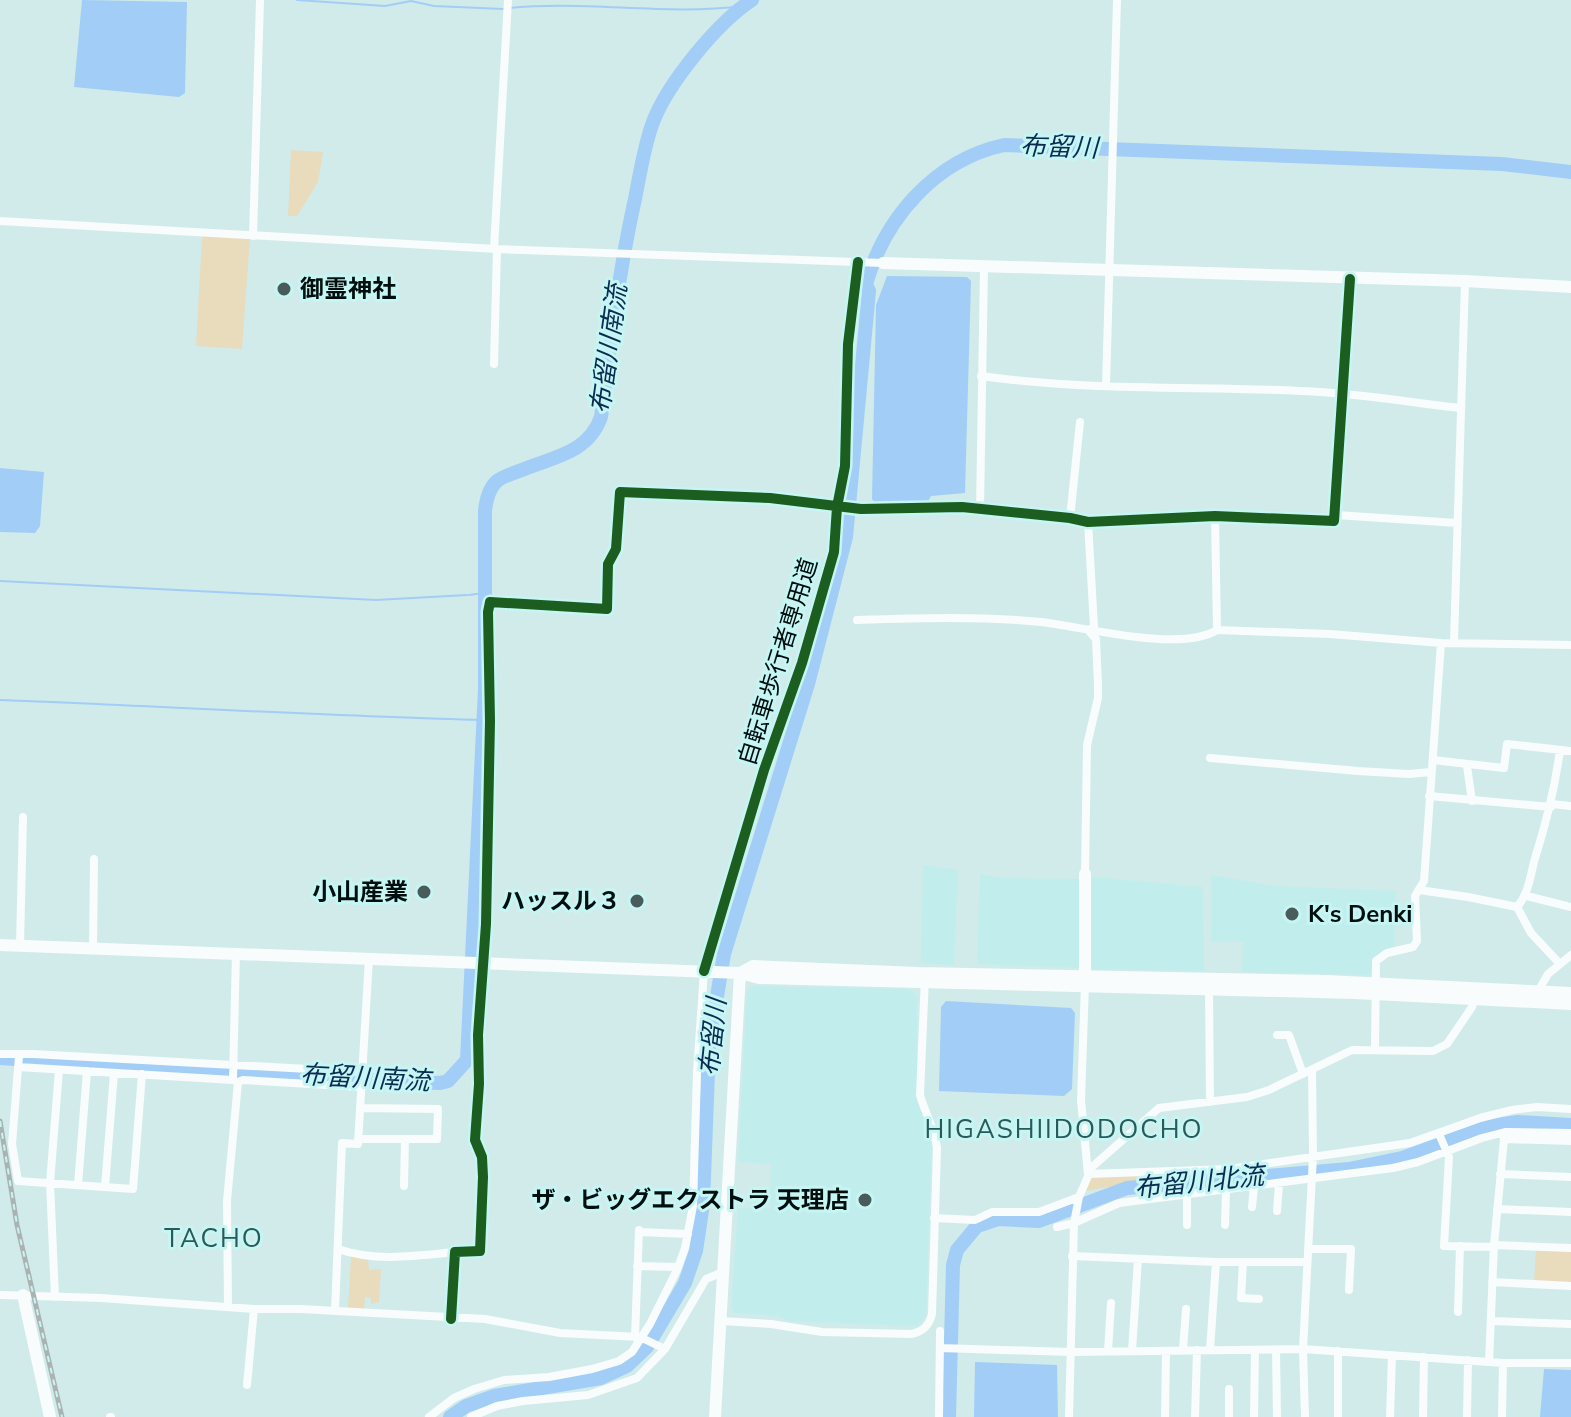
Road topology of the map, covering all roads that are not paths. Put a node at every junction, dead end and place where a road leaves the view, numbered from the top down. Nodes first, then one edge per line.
1 (260, 0) edge
2 (508, 0) edge
3 (1117, 0) edge
4 (0, 221) edge
5 (253, 236) junction
6 (495, 249) junction
7 (883, 263) joint
8 (984, 267) junction
9 (1108, 272) junction
10 (1350, 279) junction
11 (1465, 281) junction
12 (1571, 287) edge
13 (494, 364) dead end
14 (981, 376) junction
15 (1106, 386) junction
16 (1342, 395) junction
17 (1460, 408) junction
18 (1080, 422) dead end
19 (980, 509) junction
20 (1336, 515) junction
21 (1215, 516) junction
22 (1070, 518) junction
23 (1088, 522) junction
24 (1457, 523) junction
25 (857, 620) dead end
26 (1088, 630) junction
27 (1217, 630) junction
28 (1454, 642) junction
29 (1441, 643) junction
30 (1571, 645) edge
31 (1560, 750) junction
32 (1571, 751) edge
33 (1210, 758) dead end
34 (1433, 760) junction
35 (1467, 766) junction
36 (1431, 772) junction
37 (1429, 796) junction
38 (1472, 801) junction
39 (1551, 806) junction
40 (1571, 806) edge
41 (23, 817) dead end
42 (94, 859) dead end
43 (1085, 874) joint
44 (1419, 890) junction
45 (1527, 896) junction
46 (1517, 907) junction
47 (1571, 907) edge
48 (0, 945) edge
49 (20, 945) junction
50 (93, 947) junction
51 (236, 952) junction
52 (1571, 955) edge
53 (369, 958) junction
54 (478, 962) junction
55 (1560, 964) junction
56 (707, 972) junction
57 (738, 972) junction
58 (925, 978) junction
59 (1085, 982) junction
60 (1208, 984) junction
61 (1374, 988) junction
62 (1476, 993) junction
63 (1571, 993) edge
64 (1536, 997) junction
65 (1571, 1004) edge
66 (1277, 1035) dead end
67 (1375, 1050) junction
68 (0, 1054) edge
69 (19, 1056) junction
70 (234, 1065) junction
71 (18, 1067) junction
72 (59, 1070) junction
73 (87, 1071) junction
74 (362, 1072) junction
75 (1308, 1072) junction
76 (114, 1073) junction
77 (142, 1074) junction
78 (236, 1081) junction
79 (361, 1087) junction
80 (1210, 1102) junction
81 (360, 1108) junction
82 (1571, 1109) edge
83 (1571, 1133) edge
84 (1439, 1135) junction
85 (358, 1139) junction
86 (405, 1139) junction
87 (1571, 1141) edge
88 (1447, 1151) junction
89 (1313, 1156) junction
90 (1088, 1174) junction
91 (1500, 1174) junction
92 (1571, 1177) edge
93 (1311, 1178) junction
94 (50, 1183) junction
95 (1279, 1184) junction
96 (78, 1185) junction
97 (404, 1186) dead end
98 (105, 1187) junction
99 (1254, 1187) junction
100 (1226, 1191) junction
101 (1187, 1195) junction
102 (1079, 1199) junction
103 (1252, 1207) dead end
104 (1497, 1209) junction
105 (1277, 1211) dead end
106 (1571, 1212) edge
107 (934, 1218) junction
108 (1075, 1220) junction
109 (1187, 1225) dead end
110 (1225, 1225) dead end
111 (1057, 1227) dead end
112 (688, 1234) junction
113 (1460, 1246) junction
114 (1494, 1246) junction
115 (1571, 1248) edge
116 (338, 1249) junction
117 (1308, 1249) junction
118 (455, 1252) junction
119 (1072, 1256) junction
120 (1138, 1259) junction
121 (1216, 1262) junction
122 (1243, 1262) junction
123 (1307, 1262) junction
124 (637, 1266) junction
125 (678, 1267) junction
126 (723, 1272) junction
127 (1492, 1282) junction
128 (1571, 1286) edge
129 (1349, 1290) dead end
130 (0, 1295) edge
131 (23, 1295) junction
132 (55, 1297) junction
133 (1259, 1299) dead end
134 (1111, 1303) dead end
135 (228, 1307) junction
136 (254, 1309) junction
137 (1186, 1309) dead end
138 (335, 1311) junction
139 (1458, 1312) dead end
140 (451, 1319) junction
141 (721, 1321) junction
142 (1491, 1321) junction
143 (1571, 1324) edge
144 (940, 1331) dead end
145 (639, 1337) junction
146 (663, 1348) junction
147 (940, 1348) junction
148 (1303, 1349) junction
149 (1183, 1350) junction
150 (1197, 1350) junction
151 (1210, 1350) junction
152 (1255, 1350) junction
153 (1276, 1350) junction
154 (1108, 1351) junction
155 (1132, 1351) junction
156 (1166, 1351) junction
157 (1338, 1351) junction
158 (1071, 1352) junction
159 (1392, 1355) junction
160 (1424, 1357) junction
161 (1468, 1360) junction
162 (1489, 1362) junction
163 (1503, 1363) junction
164 (1571, 1363) edge
165 (247, 1385) dead end
166 (1232, 1393) dead end
167 (50, 1417) edge
168 (429, 1417) edge
169 (471, 1417) edge
170 (715, 1417) edge
171 (939, 1417) edge
172 (1069, 1417) edge
173 (1165, 1417) edge
174 (1195, 1417) edge
175 (1229, 1417) edge
176 (1254, 1417) edge
177 (1277, 1417) edge
178 (1305, 1417) edge
179 (1338, 1417) edge
180 (1390, 1417) edge
181 (1423, 1417) edge
182 (1467, 1417) edge
183 (1502, 1417) edge

1 - 5 street
2 - 6 street
3 - 9 street
4 - 5 street
5 - 6 street
6 - 7 street
6 - 13 street
7 - 8 street
8 - 9 street
8 - 14 street
9 - 10 street
9 - 15 street
10 - 11 street
10 - 16 street
11 - 12 street
11 - 17 street
14 - 15 street
14 - 19 street
15 - 16 street
16 - 17 street
16 - 20 street
17 - 24 street
18 - 22 street
19 - 22 street
19 - 54 street
20 - 21 street
20 - 24 street
21 - 23 street
21 - 27 street
22 - 23 street
23 - 26 street
24 - 28 street
25 - 26 street
26 - 27 street
26 - 43 street
27 - 29 street
28 - 29 street
28 - 30 street
29 - 34 street
31 - 32 street
31 - 35 street
31 - 39 street
33 - 36 street
34 - 35 street
34 - 36 street
35 - 38 street
36 - 37 street
37 - 38 street
37 - 44 street
38 - 39 street
39 - 40 street
39 - 45 street
41 - 49 street
42 - 50 street
43 - 59 street
44 - 46 street
44 - 61 street
45 - 46 street
45 - 47 street
46 - 55 street
48 - 49 street
49 - 50 street
50 - 51 street
51 - 53 street
51 - 70 street
52 - 55 street
53 - 54 street
53 - 74 street
54 - 56 street
54 - 118 street
55 - 64 street
56 - 57 street
56 - 112 street
57 - 58 street
57 - 126 street
58 - 59 street
58 - 107 street
59 - 60 street
59 - 90 street
60 - 61 street
60 - 80 street
61 - 62 street
61 - 67 street
62 - 64 street
62 - 67 street
63 - 64 street
64 - 65 street
66 - 75 street
67 - 75 street
68 - 69 street
69 - 70 street
69 - 71 street
70 - 74 street
70 - 78 street
71 - 72 street
71 - 94 street
72 - 73 street
72 - 94 street
73 - 76 street
73 - 96 street
74 - 79 street
75 - 80 street
75 - 89 street
76 - 77 street
76 - 98 street
77 - 78 street
77 - 98 street
78 - 79 street
78 - 135 street
79 - 81 street
80 - 90 street
81 - 85 street
81 - 86 street
82 - 84 street
83 - 88 street
84 - 88 street
84 - 89 street
85 - 86 street
85 - 116 street
86 - 97 street
87 - 91 street
88 - 93 street
88 - 113 street
89 - 90 street
89 - 93 street
90 - 102 street
91 - 92 street
91 - 104 street
93 - 95 street
93 - 117 street
94 - 96 street
94 - 132 street
95 - 99 street
95 - 105 street
96 - 98 street
99 - 100 street
99 - 103 street
100 - 101 street
100 - 110 street
101 - 108 street
101 - 109 street
102 - 107 street
102 - 108 street
104 - 106 street
104 - 114 street
107 - 141 street
108 - 111 street
108 - 119 street
112 - 124 street
112 - 125 street
113 - 114 street
113 - 139 street
114 - 115 street
114 - 127 street
116 - 118 street
116 - 138 street
117 - 123 street
117 - 129 street
118 - 140 street
119 - 120 street
119 - 158 street
120 - 121 street
120 - 155 street
121 - 122 street
121 - 151 street
122 - 123 street
122 - 133 street
123 - 148 street
124 - 125 street
124 - 145 street
125 - 145 street
126 - 141 street
126 - 146 street
127 - 128 street
127 - 142 street
130 - 131 street
131 - 132 street
131 - 167 street
132 - 135 street
134 - 154 street
135 - 136 street
136 - 138 street
136 - 165 street
137 - 149 street
138 - 140 street
140 - 145 street
141 - 170 street
142 - 143 street
142 - 162 street
144 - 147 street
145 - 146 street
145 - 168 street
146 - 169 street
147 - 158 street
147 - 171 street
148 - 153 street
148 - 157 street
148 - 178 street
149 - 150 street
149 - 156 street
150 - 151 street
150 - 174 street
151 - 152 street
152 - 153 street
152 - 176 street
153 - 177 street
154 - 155 street
154 - 158 street
155 - 156 street
156 - 173 street
157 - 159 street
157 - 179 street
158 - 172 street
159 - 160 street
159 - 180 street
160 - 161 street
160 - 181 street
161 - 162 street
161 - 182 street
162 - 163 street
163 - 164 street
163 - 183 street
166 - 175 street

